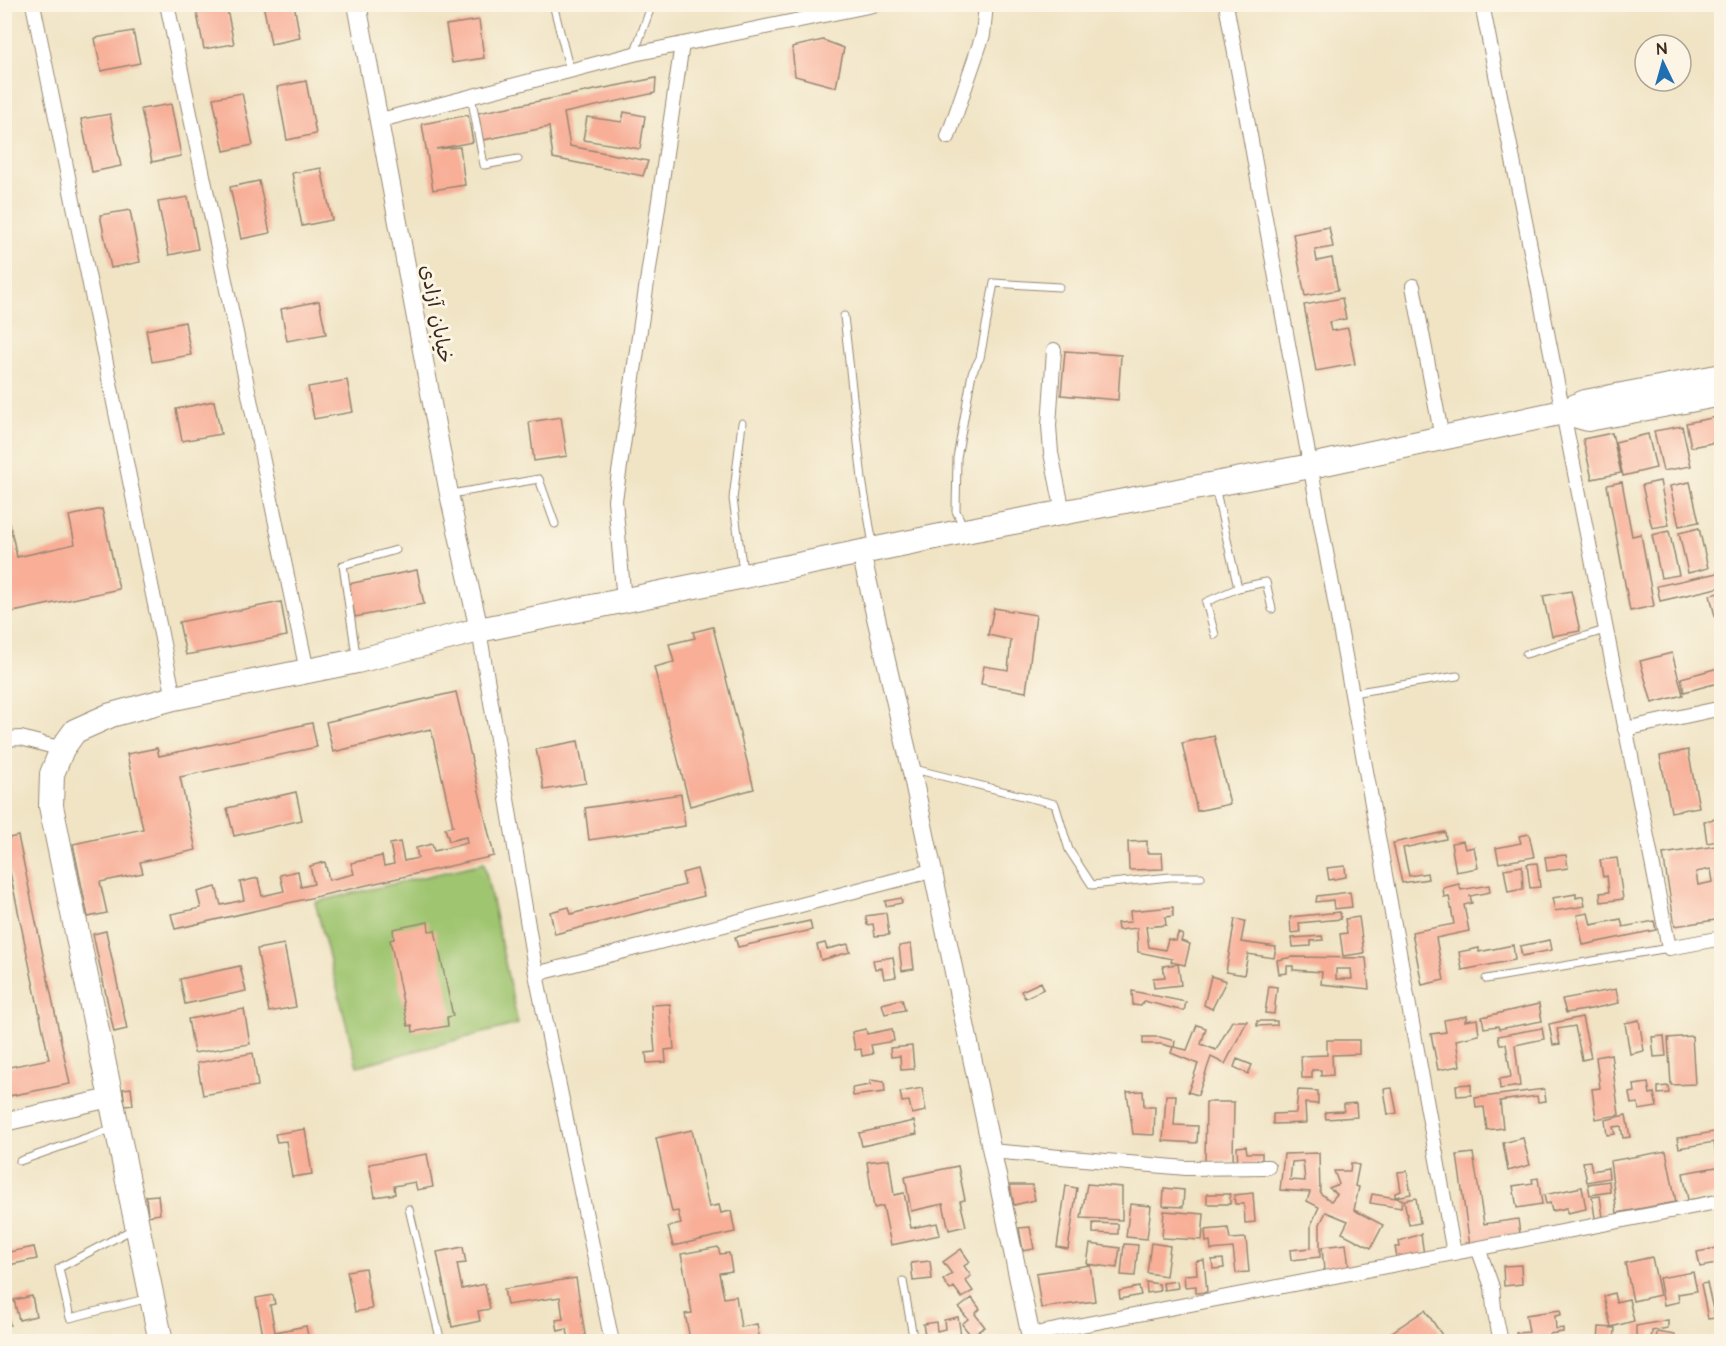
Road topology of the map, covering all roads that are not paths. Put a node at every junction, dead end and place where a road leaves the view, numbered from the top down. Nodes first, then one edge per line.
1 (33, 4) edge
2 (167, 4) edge
3 (357, 4) edge
4 (553, 4) edge
5 (652, 4) edge
6 (878, 4) edge
7 (986, 4) edge
8 (1226, 4) edge
9 (1482, 4) edge
10 (682, 44) junction
11 (634, 54) junction
12 (570, 71) junction
13 (471, 96) junction
14 (378, 121) junction
15 (948, 137) dead end
16 (518, 159) dead end
17 (1413, 286) dead end
18 (1059, 287) dead end
19 (844, 316) dead end
20 (1054, 350) dead end
21 (1722, 376) edge
22 (1722, 394) edge
23 (1563, 412) junction
24 (742, 423) dead end
25 (1442, 438) junction
26 (1311, 466) junction
27 (1215, 484) junction
28 (449, 494) junction
29 (1063, 512) junction
30 (555, 524) dead end
31 (965, 531) junction
32 (396, 550) dead end
33 (868, 552) junction
34 (744, 576) junction
35 (1238, 588) junction
36 (624, 601) junction
37 (1272, 609) dead end
38 (479, 630) junction
39 (1605, 630) junction
40 (1215, 635) dead end
41 (1526, 654) dead end
42 (357, 661) junction
43 (307, 671) junction
44 (1457, 676) dead end
45 (1352, 693) junction
46 (174, 698) junction
47 (1722, 708) edge
48 (1625, 729) junction
49 (4, 739) edge
50 (62, 749) junction
51 (911, 768) junction
52 (931, 871) junction
53 (1201, 877) dead end
54 (1722, 938) edge
55 (1669, 948) junction
56 (536, 974) junction
57 (1486, 979) dead end
58 (110, 1098) junction
59 (4, 1122) edge
60 (117, 1128) junction
61 (991, 1151) junction
62 (20, 1161) dead end
63 (1268, 1167) dead end
64 (1722, 1201) edge
65 (409, 1209) dead end
66 (137, 1227) junction
67 (1478, 1248) junction
68 (1454, 1253) junction
69 (903, 1281) dead end
70 (152, 1297) junction
71 (1031, 1338) edge
72 (161, 1341) edge
73 (441, 1341) edge
74 (612, 1341) edge
75 (914, 1341) edge
76 (1502, 1341) edge

1 - 46 street
2 - 43 street
3 - 14 street, خیابان آزادی
4 - 12 lane
5 - 11 lane
6 - 10 street
7 - 15 street
8 - 26 street
9 - 23 street
10 - 11 street
10 - 36 street
11 - 12 street
12 - 13 street
13 - 14 street
13 - 16 lane
14 - 28 street, خیابان آزادی
17 - 25 street
18 - 31 lane
19 - 33 lane
20 - 29 street
21 - 23 highway
22 - 23 highway
23 - 25 highway
23 - 39 street
24 - 34 lane
25 - 26 highway
26 - 27 highway
26 - 45 street
27 - 29 highway
27 - 35 lane
28 - 30 lane
28 - 38 street, خیابان آزادی
29 - 31 highway
31 - 33 highway
32 - 42 lane
33 - 34 highway
33 - 51 street
34 - 36 highway
35 - 37 lane
35 - 40 lane
36 - 38 highway
38 - 42 highway
38 - 56 street
39 - 41 lane
39 - 48 street
42 - 43 highway
43 - 46 highway
44 - 45 lane
45 - 68 street
46 - 50 highway
47 - 48 street
48 - 55 street
49 - 50 street
50 - 58 highway
51 - 52 street
51 - 53 lane
52 - 56 street
52 - 61 street
54 - 55 street
55 - 57 lane
56 - 74 street
58 - 59 street
58 - 60 highway
60 - 62 lane
60 - 66 highway
61 - 63 street
61 - 71 street
64 - 67 street
65 - 73 lane
66 - 70 highway
66 - 70 lane
67 - 68 street
67 - 76 street
68 - 71 street
69 - 75 lane
70 - 72 highway

